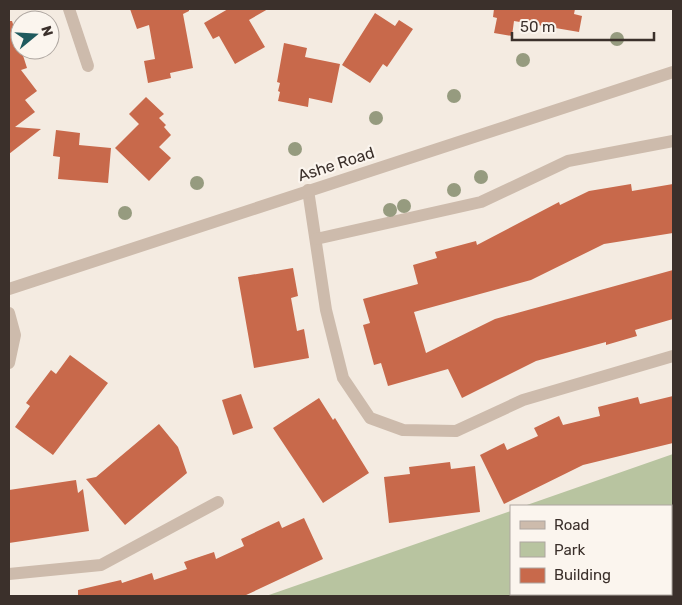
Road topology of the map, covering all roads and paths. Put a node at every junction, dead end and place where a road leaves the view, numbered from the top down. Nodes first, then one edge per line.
1 (69, 9) edge
2 (88, 66) dead end
3 (673, 72) edge
4 (673, 141) edge
5 (308, 190) junction
6 (316, 239) junction
7 (9, 289) edge
8 (9, 313) edge
9 (673, 356) edge
10 (9, 363) edge
11 (218, 502) dead end
12 (9, 574) edge

1 - 2 street
3 - 5 street, Ashe Road
4 - 6 street
5 - 6 street
5 - 7 street, Ashe Road
6 - 9 street
8 - 10 street
11 - 12 street

